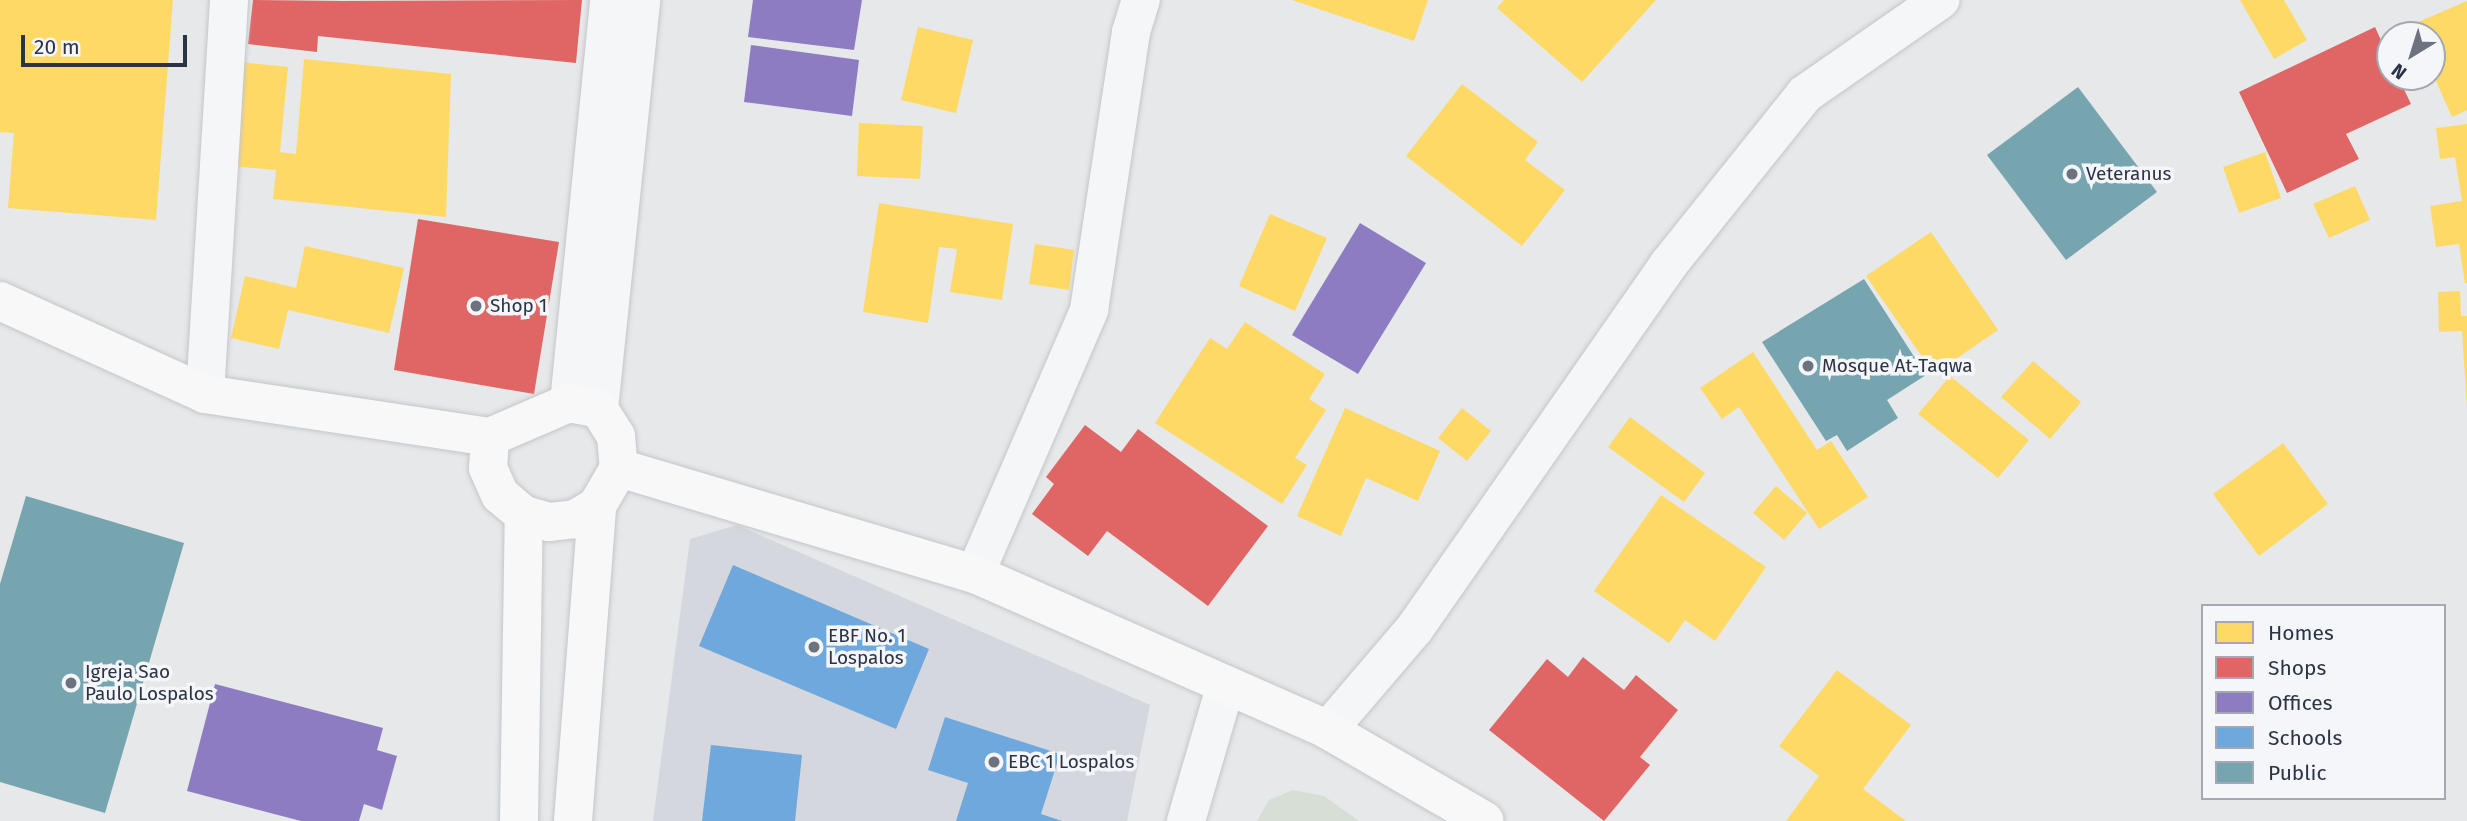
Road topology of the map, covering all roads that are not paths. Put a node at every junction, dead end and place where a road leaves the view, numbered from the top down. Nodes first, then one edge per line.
1 (229, 0) edge
2 (609, 0) edge
3 (641, 0) edge
4 (1142, 0) edge
5 (1940, 0) edge
6 (0, 302) edge
7 (205, 394) junction
8 (584, 406) junction
9 (490, 437) junction
10 (619, 468) junction
11 (597, 506) junction
12 (524, 515) junction
13 (975, 575) junction
14 (1225, 688) junction
15 (1328, 730) junction
16 (519, 821) edge
17 (573, 821) edge
18 (1185, 821) edge
19 (1485, 821) edge

1 - 7 street
2 - 8 street
3 - 8 street
4 - 13 street
5 - 15 street
6 - 7 main road
7 - 9 main road
8 - 9 main road
8 - 10 main road
9 - 12 main road
10 - 11 main road
10 - 13 main road
11 - 12 main road
11 - 17 main road
12 - 16 main road
13 - 14 main road
14 - 15 main road
14 - 18 street
15 - 19 main road

